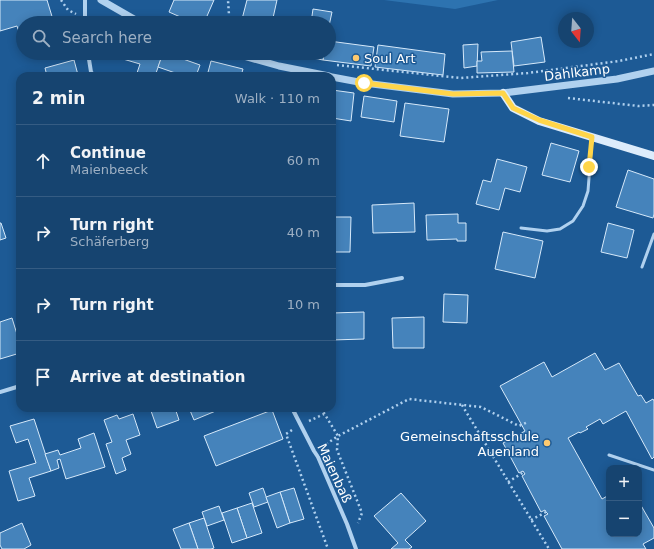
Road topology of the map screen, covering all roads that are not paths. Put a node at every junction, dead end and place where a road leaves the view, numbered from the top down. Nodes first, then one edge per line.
1 (85, 0) edge
2 (101, 0) edge
3 (85, 16) edge
4 (128, 16) edge
5 (89, 60) edge
6 (258, 60) edge
7 (654, 71) edge
8 (91, 72) edge
9 (309, 72) edge
10 (336, 78) edge
11 (503, 93) junction
12 (592, 137) junction
13 (654, 156) edge
14 (521, 228) dead end
15 (654, 234) edge
16 (642, 267) dead end
17 (402, 278) dead end
18 (336, 285) edge
19 (16, 387) edge
20 (0, 392) edge
21 (294, 412) edge
22 (609, 455) dead end
23 (654, 470) edge
24 (356, 549) edge

1 - 3 street
2 - 4 street
5 - 8 street
6 - 9 street
7 - 11 street, Dahlkamp
10 - 11 street, Dahlkamp
11 - 12 main road
12 - 13 main road
12 - 14 lane
15 - 16 lane
17 - 18 street
19 - 20 street
21 - 24 street, Maienbaß
22 - 23 lane

